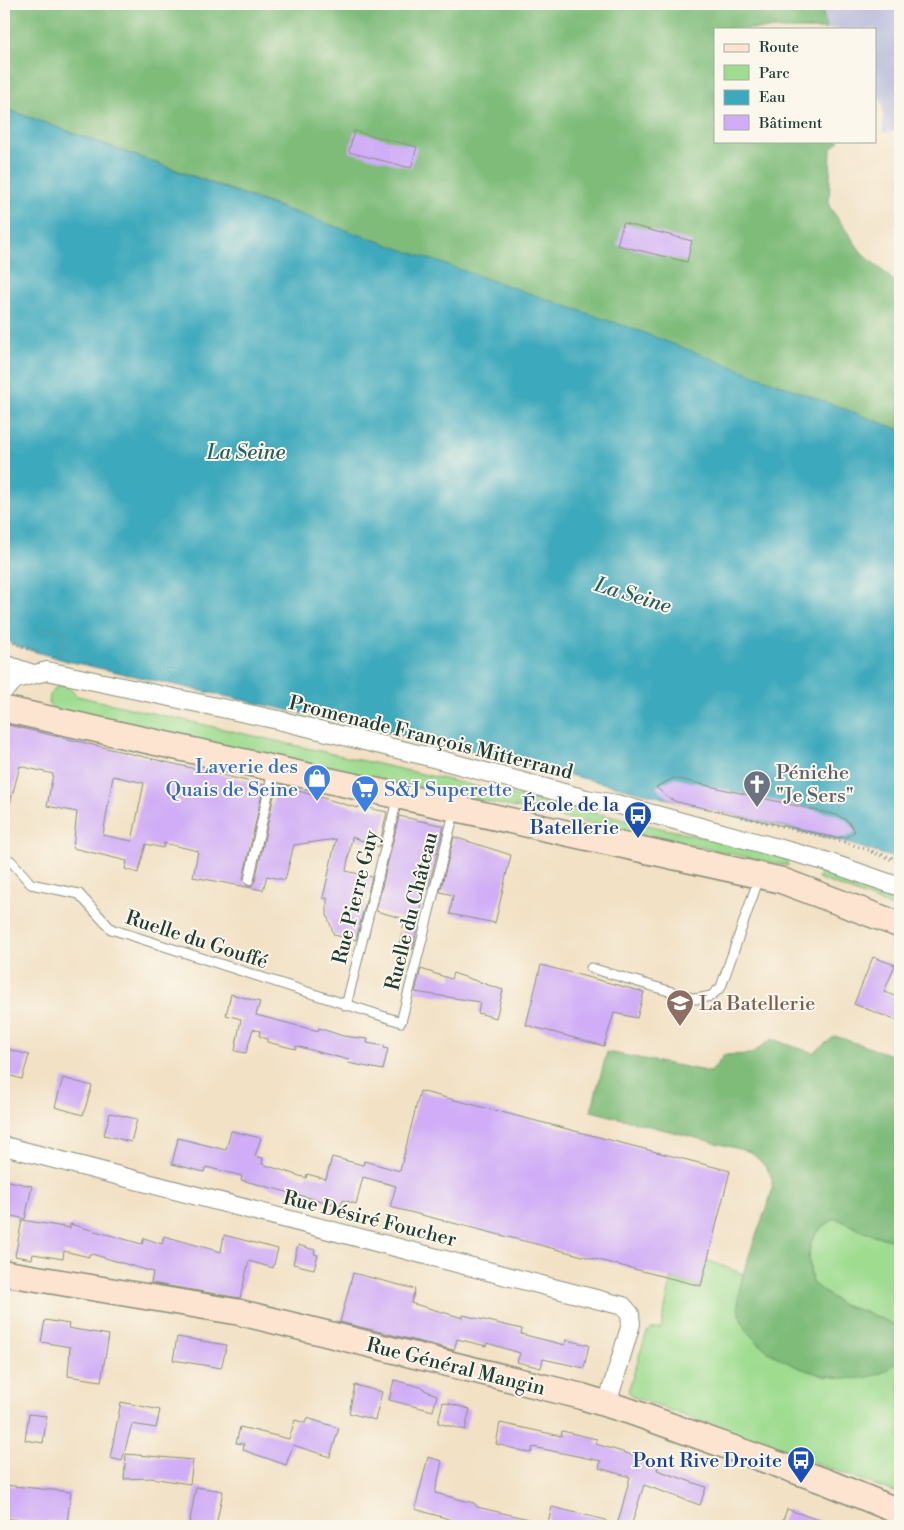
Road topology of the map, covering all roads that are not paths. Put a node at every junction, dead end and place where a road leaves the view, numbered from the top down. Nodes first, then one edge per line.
1 (4, 664) edge
2 (33, 674) junction
3 (4, 690) edge
4 (4, 709) edge
5 (274, 769) junction
6 (398, 796) junction
7 (455, 809) junction
8 (4, 858) edge
9 (760, 876) junction
10 (249, 880) dead end
11 (900, 887) edge
12 (900, 925) edge
13 (591, 968) dead end
14 (346, 1006) junction
15 (401, 1022) joint
16 (4, 1146) edge
17 (4, 1273) edge
18 (607, 1404) junction
19 (898, 1513) edge

1 - 2 street, Promenade François Mitterrand
2 - 3 street, Promenade François Mitterrand
2 - 11 street, Promenade François Mitterrand
4 - 5 main road
5 - 6 main road
5 - 10 lane
6 - 7 main road
6 - 14 lane, Rue Pierre Guy
7 - 9 main road
7 - 15 lane, Ruelle du Château
8 - 14 lane, Ruelle du Gouffé
9 - 12 main road
9 - 13 lane
14 - 15 lane, Ruelle du Gouffé
16 - 18 street, Rue Désiré Foucher
17 - 18 main road, Rue Général Mangin
18 - 19 main road, Rue Général Mangin

